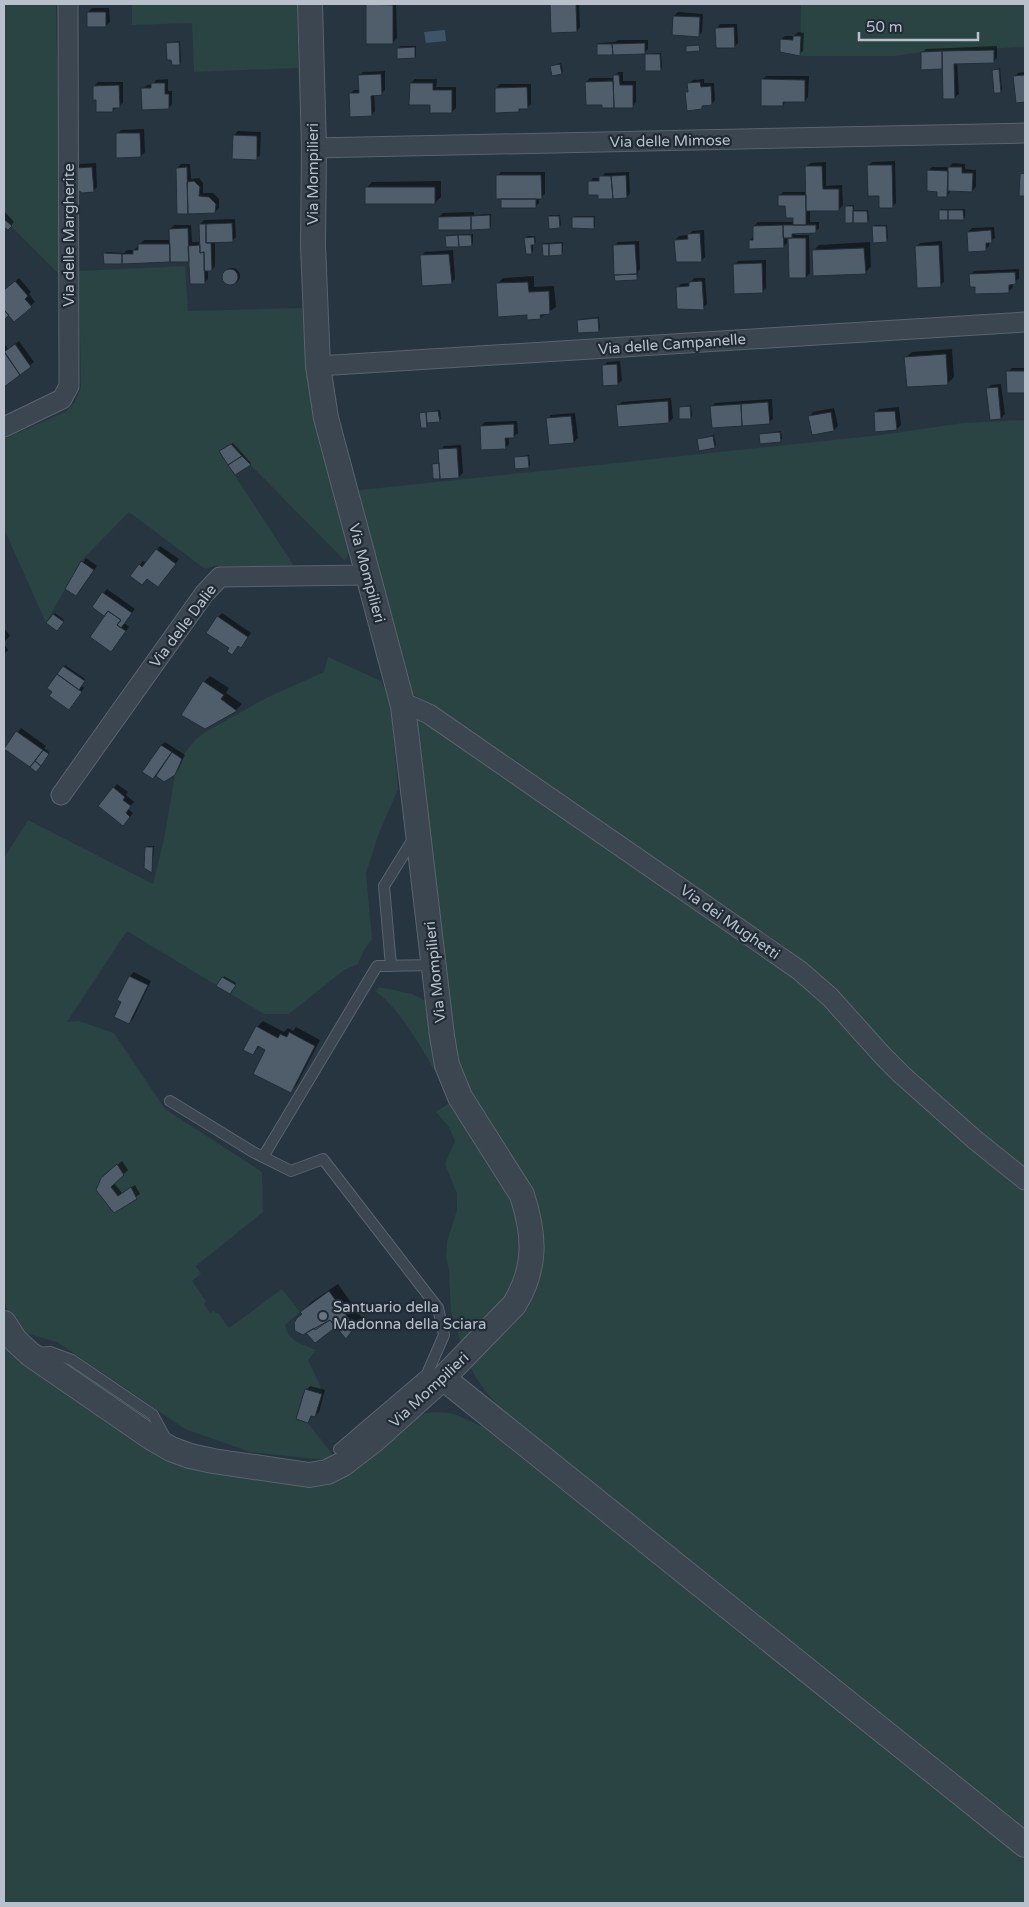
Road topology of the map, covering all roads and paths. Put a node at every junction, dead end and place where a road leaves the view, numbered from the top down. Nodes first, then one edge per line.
1 (68, 4) edge
2 (310, 4) edge
3 (1025, 133) edge
4 (314, 148) junction
5 (1025, 322) edge
6 (318, 366) junction
7 (4, 427) edge
8 (368, 575) junction
9 (403, 706) junction
10 (61, 795) dead end
11 (418, 831) junction
12 (434, 965) junction
13 (391, 966) junction
14 (170, 1101) dead end
15 (263, 1157) junction
16 (1025, 1180) edge
17 (4, 1323) edge
18 (443, 1378) junction
19 (339, 1448) dead end
20 (1025, 1845) edge

1 - 7 street, Via delle Margherite
2 - 4 street, Via Mompilieri
3 - 4 street, Via delle Mimose
4 - 6 street, Via Mompilieri
5 - 6 street, Via delle Campanelle
6 - 8 street, Via Mompilieri
8 - 9 street, Via Mompilieri
8 - 10 street, Via delle Dalie
9 - 11 street, Via Mompilieri
9 - 16 street, Via dei Mughetti
11 - 12 street, Via Mompilieri
11 - 13 lane
12 - 13 lane
12 - 18 street, Via Mompilieri
13 - 15 lane
14 - 15 lane
15 - 19 lane
17 - 18 street, Via Mompilieri
18 - 20 street

